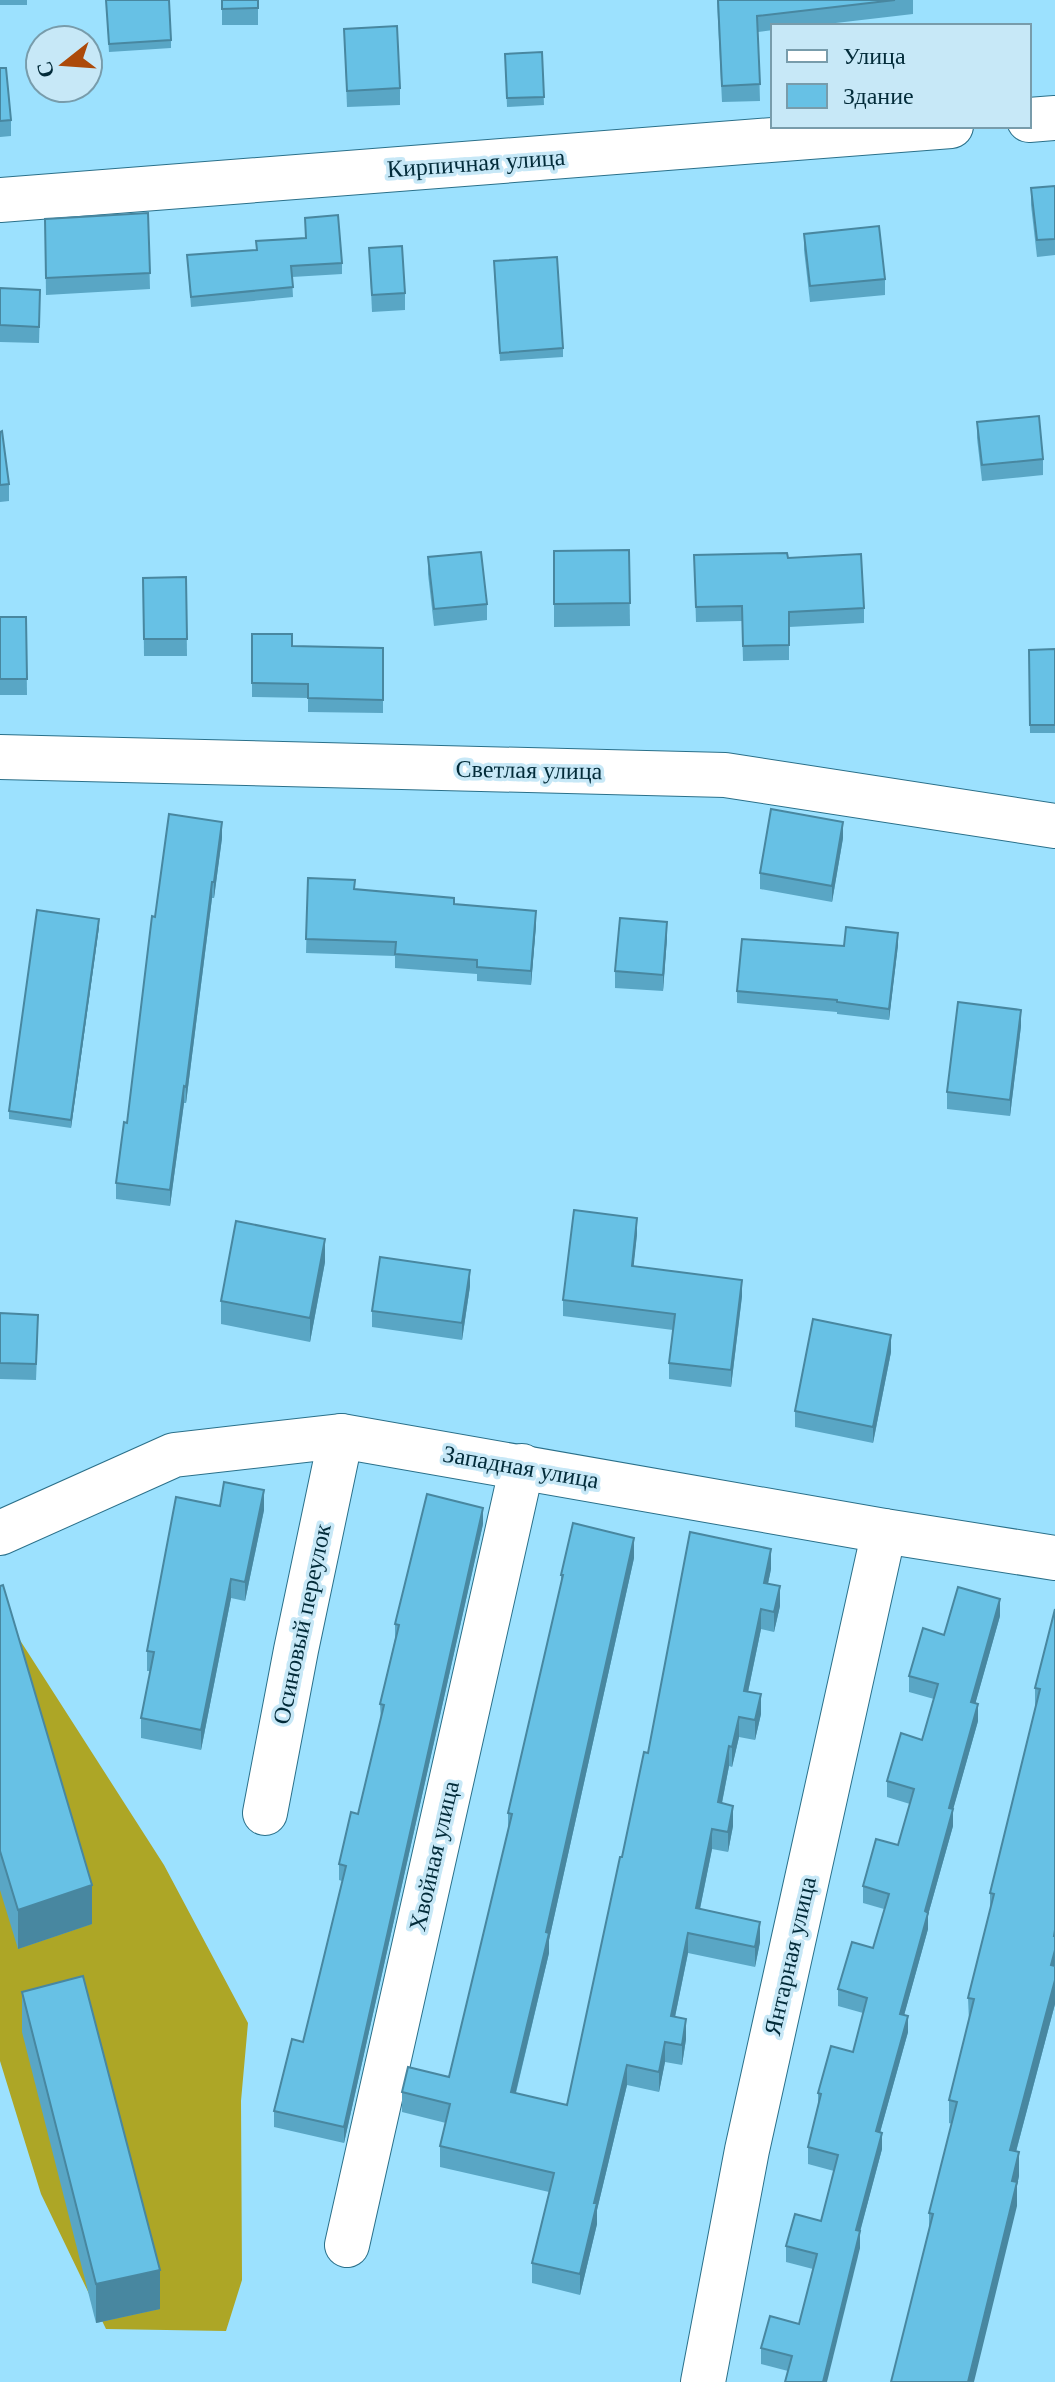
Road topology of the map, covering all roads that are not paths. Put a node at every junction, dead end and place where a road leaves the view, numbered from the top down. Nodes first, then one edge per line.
1 (1055, 118) edge
2 (1031, 120) edge
3 (925, 128) edge
4 (0, 200) edge
5 (0, 757) edge
6 (1055, 826) edge
7 (341, 1436) junction
8 (522, 1466) junction
9 (884, 1531) junction
10 (0, 1533) edge
11 (1055, 1558) edge
12 (265, 1813) dead end
13 (347, 2245) dead end
14 (703, 2382) edge

1 - 2 street
3 - 4 street, Кирпичная улица
5 - 6 street, Светлая улица
7 - 8 street, Западная улица
7 - 10 street, Западная улица
7 - 12 street, Осиновый переулок
8 - 9 street, Западная улица
8 - 13 street, Хвойная улица
9 - 11 street, Западная улица
9 - 14 street, Янтарная улица

